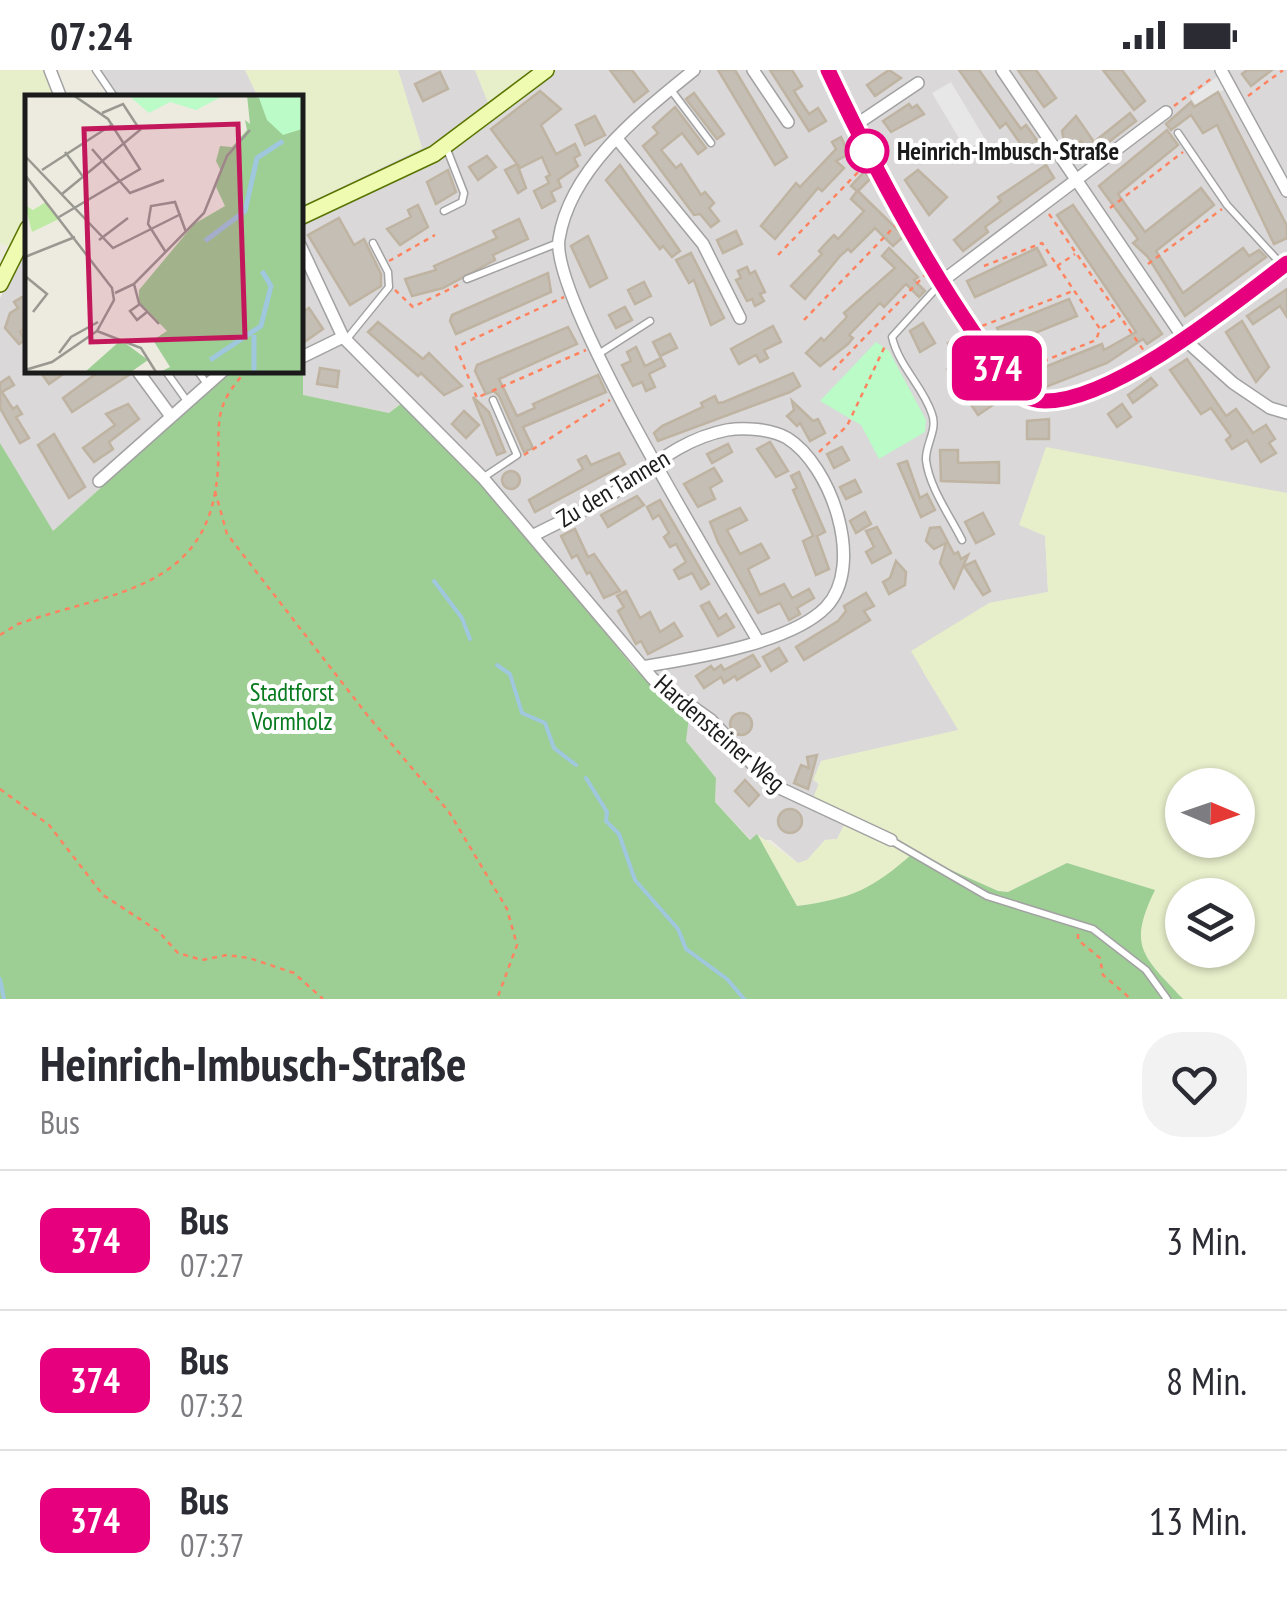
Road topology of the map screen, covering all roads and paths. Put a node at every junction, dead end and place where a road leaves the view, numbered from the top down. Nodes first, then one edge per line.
1 (50, 70) edge
2 (96, 70) edge
3 (546, 70) edge
4 (694, 70) edge
5 (753, 70) edge
6 (828, 70) edge
7 (1002, 70) edge
8 (1221, 70) edge
9 (1283, 70) edge
10 (918, 82) dead end
11 (670, 89) junction
12 (60, 95) edge
13 (113, 95) edge
14 (1241, 101) junction
15 (1166, 112) joint
16 (788, 122) dead end
17 (854, 126) junction
18 (1178, 133) dead end
19 (618, 140) junction
20 (711, 143) dead end
21 (445, 146) junction
22 (1188, 148) junction
23 (871, 158) junction
24 (1076, 179) junction
25 (1287, 192) edge
26 (1227, 206) junction
27 (444, 211) dead end
28 (1048, 214) dead end
29 (1101, 215) junction
30 (302, 216) edge
31 (904, 217) junction
32 (435, 235) dead end
33 (373, 243) dead end
34 (558, 243) junction
35 (302, 249) edge
36 (24, 250) edge
37 (1076, 253) junction
38 (778, 255) dead end
39 (384, 264) junction
40 (1285, 264) edge
41 (1057, 266) junction
42 (970, 272) dead end
43 (1139, 272) junction
44 (924, 276) dead end
45 (468, 279) joint
46 (942, 282) junction
47 (0, 284) edge
48 (389, 287) junction
49 (1074, 290) junction
50 (570, 294) junction
51 (1120, 316) junction
52 (740, 318) dead end
53 (804, 320) dead end
54 (650, 322) dead end
55 (1100, 329) junction
56 (972, 330) junction
57 (345, 338) junction
58 (1184, 338) junction
59 (884, 348) dead end
60 (598, 349) junction
61 (302, 357) edge
62 (1150, 359) junction
63 (832, 370) dead end
64 (138, 372) edge
65 (165, 372) edge
66 (198, 372) edge
67 (221, 372) edge
68 (245, 372) edge
69 (1004, 377) junction
70 (206, 384) junction
71 (620, 394) junction
72 (493, 400) dead end
73 (186, 401) junction
74 (1287, 413) edge
75 (170, 415) junction
76 (534, 448) dead end
77 (653, 460) junction
78 (810, 460) junction
79 (483, 478) junction
80 (99, 481) dead end
81 (215, 491) junction
82 (534, 535) junction
83 (962, 540) dead end
84 (0, 634) edge
85 (757, 639) junction
86 (646, 666) junction
87 (0, 789) edge
88 (891, 840) joint
89 (1078, 922) junction
90 (323, 999) edge
91 (497, 999) edge
92 (1131, 999) edge
93 (1167, 999) edge

1 - 12 street
2 - 13 lane
3 - 21 main road
4 - 11 street
5 - 16 street
6 - 17 street
7 - 24 street
8 - 14 street
8 - 15 path
9 - 14 path
10 - 17 street
11 - 19 street
11 - 20 lane
14 - 25 street
15 - 24 street
17 - 23 street
18 - 22 lane
19 - 34 street
19 - 52 street
21 - 27 lane
21 - 30 main road
22 - 26 lane
22 - 29 path
23 - 31 street
23 - 38 path
24 - 29 street
24 - 46 street
26 - 40 lane
26 - 43 path
28 - 37 path
29 - 43 street
31 - 46 street
31 - 53 path
32 - 39 path
33 - 39 lane
34 - 45 lane
34 - 50 street
35 - 57 street, Hardensteiner Weg
36 - 47 main road
37 - 41 path
37 - 51 path
39 - 48 lane
40 - 58 street
41 - 42 path
41 - 49 path
43 - 58 street
44 - 63 path
45 - 48 path
46 - 56 street
46 - 83 lane
48 - 57 lane
49 - 55 path
49 - 56 path
50 - 60 street
50 - 60 path
51 - 55 path
51 - 62 path
54 - 60 lane
55 - 69 path
56 - 69 street
57 - 61 street
57 - 79 street, Hardensteiner Weg
58 - 62 street
58 - 74 street
59 - 78 path
60 - 71 street
62 - 69 street
64 - 75 street
65 - 73 lane
66 - 70 lane
67 - 70 street
68 - 81 path
70 - 73 street
71 - 76 path
71 - 77 street
72 - 79 lane
73 - 75 street
75 - 80 street
77 - 78 street, Zu den Tannen
77 - 82 street, Zu den Tannen
77 - 85 street
78 - 85 street
79 - 82 street, Hardensteiner Weg
81 - 84 path
81 - 91 path
82 - 86 street, Hardensteiner Weg
85 - 86 street
86 - 88 street, Hardensteiner Weg
87 - 90 path
88 - 89 lane, Hardensteiner Weg
89 - 92 path
89 - 93 lane, Hardensteiner Weg

